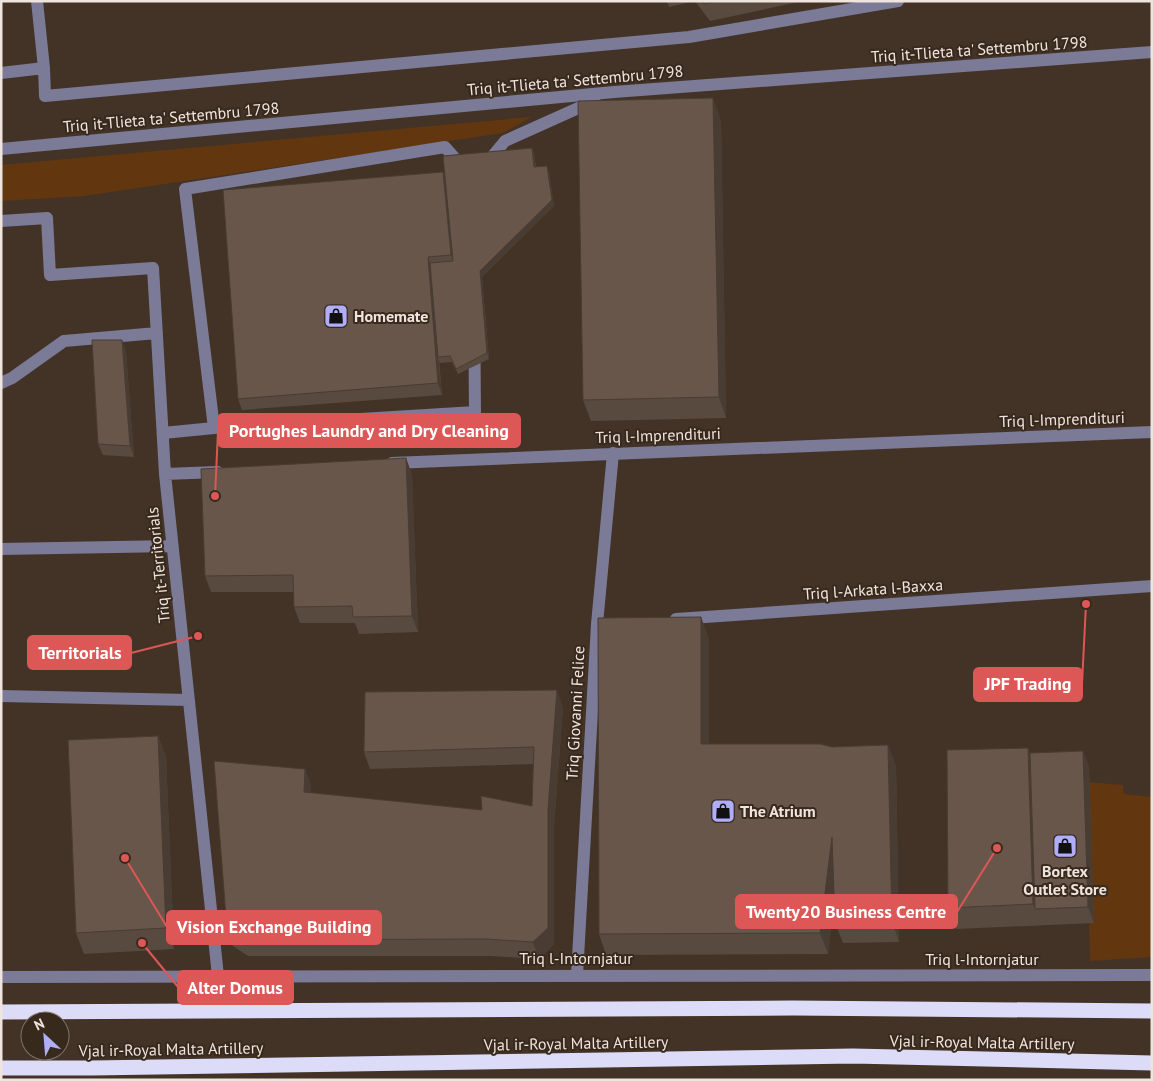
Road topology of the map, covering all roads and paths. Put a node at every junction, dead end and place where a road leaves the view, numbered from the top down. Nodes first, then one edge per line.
1 (37, 1) edge
2 (898, 1) edge
3 (1152, 52) edge
4 (44, 68) junction
5 (1, 73) edge
6 (614, 92) junction
7 (1, 149) edge
8 (474, 179) junction
9 (1, 221) edge
10 (157, 333) junction
11 (1, 383) edge
12 (214, 428) junction
13 (1152, 432) edge
14 (163, 433) junction
15 (613, 453) junction
16 (374, 464) edge
17 (235, 471) edge
18 (165, 474) junction
19 (172, 546) junction
20 (1, 549) edge
21 (1152, 586) edge
22 (666, 619) edge
23 (1, 696) edge
24 (189, 700) junction
25 (577, 974) junction
26 (1152, 975) edge
27 (218, 976) junction
28 (1, 977) edge
29 (1152, 1011) edge
30 (1, 1012) edge
31 (1152, 1063) edge
32 (1, 1068) edge

1 - 4 street
2 - 4 street
3 - 6 street, Triq it-Tlieta ta' Settembru 1798
4 - 5 street
6 - 7 street, Triq it-Tlieta ta' Settembru 1798
6 - 8 street
8 - 12 street
8 - 12 street
9 - 10 street, Triq it-Territorials
10 - 11 street
10 - 14 street, Triq it-Territorials
12 - 14 street
13 - 15 street, Triq l-Imprendituri
14 - 18 street, Triq it-Territorials
15 - 16 street, Triq l-Imprendituri
15 - 25 street, Triq Giovanni Felice
17 - 18 street
18 - 19 street, Triq it-Territorials
19 - 20 street
19 - 24 street, Triq it-Territorials
21 - 22 street, Triq l-Arkata l-Baxxa
23 - 24 street
24 - 27 street, Triq it-Territorials
25 - 26 street, Triq l-Intornjatur
25 - 27 street, Triq l-Intornjatur
27 - 28 street, Triq l-Intornjatur
29 - 30 highway, Vjal ir-Royal Malta Artillery
31 - 32 highway, Vjal ir-Royal Malta Artillery

